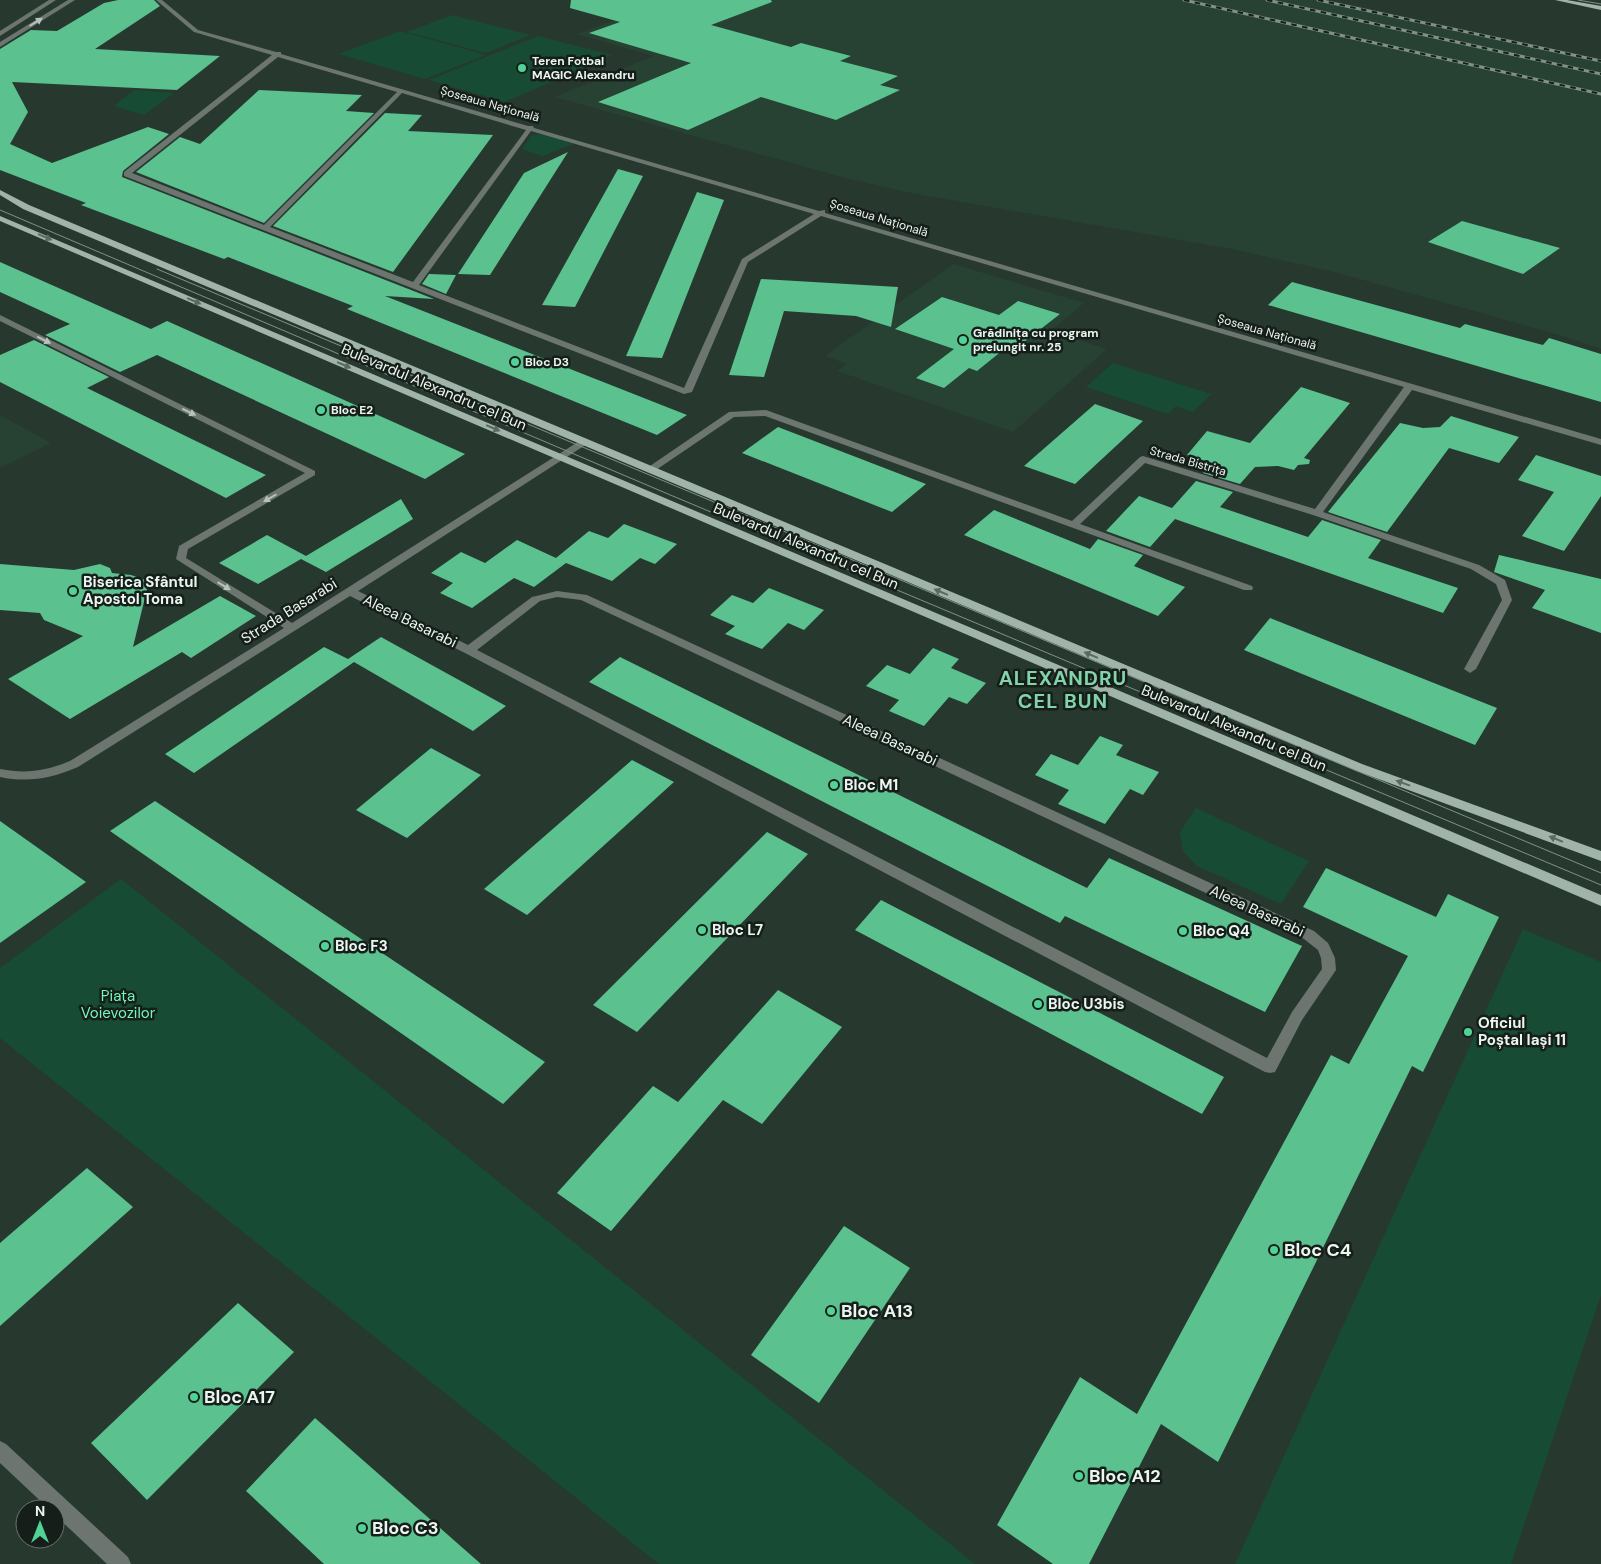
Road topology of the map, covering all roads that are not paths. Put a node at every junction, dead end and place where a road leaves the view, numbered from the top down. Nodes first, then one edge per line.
1 (53, 0) edge
2 (72, 0) edge
3 (80, 0) edge
4 (150, 0) edge
5 (159, 0) edge
6 (1558, 0) edge
7 (61, 7) junction
8 (167, 8) junction
9 (1601, 8) edge
10 (0, 34) edge
11 (0, 45) edge
12 (279, 53) junction
13 (402, 90) junction
14 (531, 127) junction
15 (0, 192) edge
16 (822, 212) junction
17 (0, 218) edge
18 (265, 228) junction
19 (414, 286) junction
20 (0, 318) edge
21 (1410, 386) junction
22 (584, 442) junction
23 (1601, 442) edge
24 (561, 457) junction
25 (650, 470) junction
26 (1317, 513) junction
27 (1073, 525) junction
28 (1248, 588) dead end
29 (351, 592) junction
30 (293, 628) junction
31 (469, 650) junction
32 (1470, 669) dead end
33 (0, 773) edge
34 (1601, 856) edge
35 (1601, 901) edge
36 (0, 1450) edge
37 (121, 1564) edge

1 - 10 street
2 - 7 street
3 - 7 street
4 - 8 street
5 - 8 street, Șoseaua Națională
6 - 9 main road
11 -> 7 street
8 - 12 street, Șoseaua Națională
12 - 13 street, Șoseaua Națională
12 - 18 street
13 - 14 street, Șoseaua Națională
13 - 18 street
14 - 16 street, Șoseaua Națională
14 - 19 street
15 - 22 main road, Bulevardul Alexandru cel Bun
16 - 19 street
16 - 21 street, Șoseaua Națională
17 -> 24 main road, Bulevardul Alexandru cel Bun
18 - 19 street
20 -> 30 street
21 - 23 street, Șoseaua Națională
21 - 26 street
22 - 24 street, Strada Basarabi
22 - 25 main road, Bulevardul Alexandru cel Bun
24 - 29 street, Strada Basarabi
24 - 35 main road, Bulevardul Alexandru cel Bun
25 - 27 street
34 -> 25 main road, Bulevardul Alexandru cel Bun
26 - 27 street, Strada Bistrița
26 - 32 street, Strada Bistrița
27 - 28 street
29 - 30 street, Strada Basarabi
29 - 31 street, Aleea Basarabi
30 - 33 street, Strada Basarabi
31 - 31 street, Aleea Basarabi
36 - 37 street

